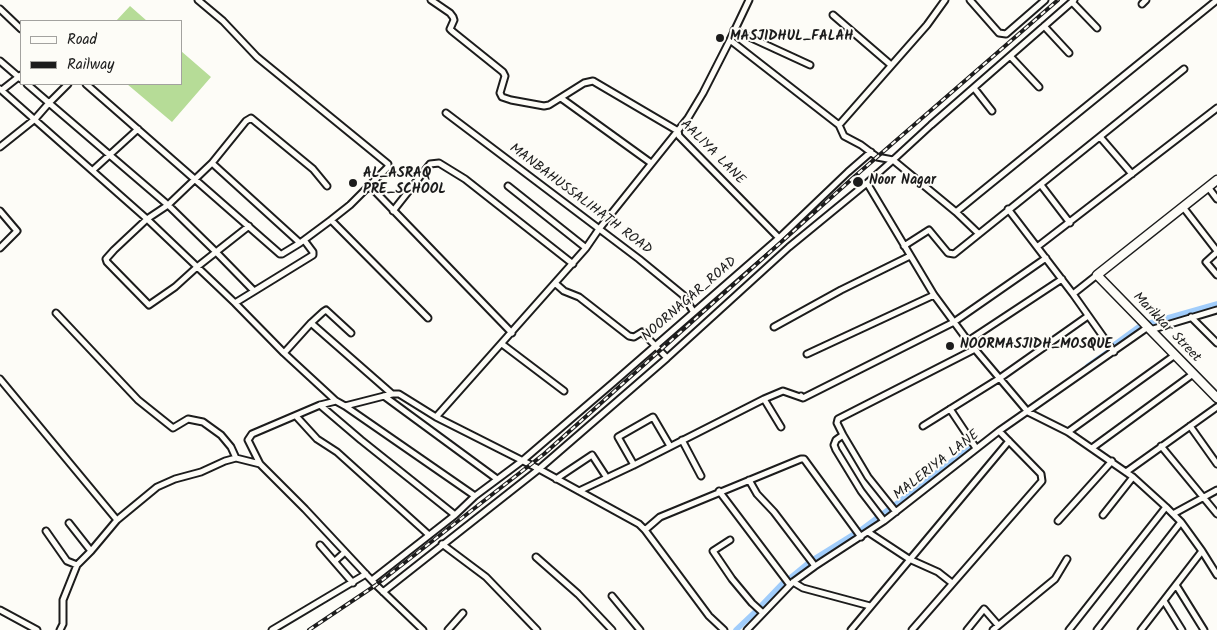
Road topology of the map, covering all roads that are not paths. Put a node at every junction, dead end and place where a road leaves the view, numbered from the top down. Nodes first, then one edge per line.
1 (198, 0) edge
2 (431, 0) edge
3 (749, 0) edge
4 (945, 0) edge
5 (970, 0) edge
6 (1045, 0) edge
7 (1217, 0) edge
8 (1073, 1) edge
9 (0, 9) edge
10 (833, 15) dead end
11 (1044, 26) junction
12 (20, 28) edge
13 (1097, 28) dead end
14 (734, 30) junction
15 (730, 40) junction
16 (1069, 53) dead end
17 (1010, 56) junction
18 (0, 61) edge
19 (810, 65) dead end
20 (891, 65) junction
21 (1184, 69) dead end
22 (20, 77) edge
23 (28, 85) edge
24 (67, 85) edge
25 (87, 85) edge
26 (1039, 87) dead end
27 (974, 88) junction
28 (1, 90) edge
29 (561, 98) junction
30 (49, 103) junction
31 (1217, 108) edge
32 (992, 111) dead end
33 (446, 113) dead end
34 (35, 119) junction
35 (839, 125) junction
36 (138, 129) junction
37 (678, 131) junction
38 (1101, 138) junction
39 (0, 147) edge
40 (871, 152) junction
41 (110, 155) junction
42 (893, 160) junction
43 (212, 163) junction
44 (651, 163) junction
45 (93, 170) junction
46 (1132, 174) junction
47 (195, 179) junction
48 (1217, 180) edge
49 (867, 183) junction
50 (1041, 184) junction
51 (369, 185) junction
52 (327, 186) dead end
53 (508, 186) dead end
54 (1208, 188) junction
55 (1217, 199) edge
56 (168, 206) junction
57 (1183, 206) junction
58 (1008, 209) junction
59 (0, 211) edge
60 (393, 211) junction
61 (956, 212) junction
62 (147, 220) junction
63 (331, 220) junction
64 (1070, 223) junction
65 (249, 226) junction
66 (599, 229) junction
67 (978, 234) junction
68 (779, 238) junction
69 (302, 242) junction
70 (904, 246) junction
71 (1037, 247) junction
72 (0, 248) edge
73 (586, 248) junction
74 (1217, 251) edge
75 (216, 252) junction
76 (910, 256) junction
77 (1046, 258) junction
78 (573, 264) junction
79 (197, 267) junction
80 (1098, 274) junction
81 (1217, 275) edge
82 (1062, 279) junction
83 (556, 284) junction
84 (254, 291) junction
85 (1073, 294) junction
86 (934, 295) junction
87 (235, 303) junction
88 (1217, 310) edge
89 (693, 311) junction
90 (56, 313) dead end
91 (1088, 316) junction
92 (1191, 317) junction
93 (428, 318) dead end
94 (954, 322) junction
95 (312, 323) junction
96 (774, 327) dead end
97 (1149, 329) junction
98 (351, 332) dead end
99 (512, 333) junction
100 (968, 341) junction
101 (1217, 342) edge
102 (502, 344) junction
103 (655, 344) junction
104 (975, 349) junction
105 (1114, 352) junction
106 (284, 353) junction
107 (807, 354) dead end
108 (1175, 355) junction
109 (667, 358) junction
110 (1193, 374) junction
111 (1000, 378) junction
112 (0, 379) edge
113 (564, 391) dead end
114 (1215, 393) edge
115 (392, 394) junction
116 (384, 396) junction
117 (764, 399) junction
118 (336, 400) junction
119 (320, 405) junction
120 (345, 406) junction
121 (1217, 406) edge
122 (950, 409) junction
123 (1028, 412) junction
124 (296, 416) junction
125 (436, 417) junction
126 (923, 426) dead end
127 (1190, 426) junction
128 (781, 427) dead end
129 (999, 431) junction
130 (1068, 432) junction
131 (843, 435) junction
132 (682, 440) junction
133 (1009, 441) junction
134 (670, 446) junction
135 (1162, 446) junction
136 (976, 448) junction
137 (1092, 448) junction
138 (236, 458) junction
139 (522, 461) junction
140 (1112, 462) junction
141 (260, 464) junction
142 (1217, 464) edge
143 (634, 465) junction
144 (539, 469) junction
145 (1126, 472) junction
146 (701, 476) dead end
147 (607, 478) junction
148 (1133, 478) junction
149 (497, 479) junction
150 (556, 479) junction
151 (749, 480) junction
152 (1217, 490) edge
153 (579, 491) junction
154 (719, 491) junction
155 (475, 496) junction
156 (1202, 498) junction
157 (1166, 507) junction
158 (896, 512) junction
159 (1173, 514) junction
160 (1217, 514) edge
161 (455, 515) junction
162 (1103, 515) dead end
163 (116, 520) junction
164 (884, 521) junction
165 (1058, 521) dead end
166 (1181, 522) junction
167 (69, 523) dead end
168 (645, 530) junction
169 (46, 531) dead end
170 (868, 532) junction
171 (429, 535) junction
172 (861, 537) junction
173 (730, 540) dead end
174 (442, 544) junction
175 (320, 546) dead end
176 (91, 551) junction
177 (1202, 551) junction
178 (345, 552) junction
179 (536, 557) dead end
180 (909, 559) junction
181 (1067, 559) dead end
182 (335, 561) junction
183 (1217, 562) edge
184 (77, 565) junction
185 (1211, 565) junction
186 (814, 566) junction
187 (366, 574) junction
188 (1217, 576) edge
189 (372, 580) junction
190 (353, 583) junction
191 (952, 583) junction
192 (792, 584) junction
193 (1176, 585) junction
194 (383, 592) junction
195 (612, 596) dead end
196 (1164, 601) junction
197 (870, 606) junction
198 (0, 610) edge
199 (464, 613) dead end
200 (762, 613) junction
201 (998, 625) junction
202 (1144, 629) edge
203 (37, 630) edge
204 (60, 630) edge
205 (272, 630) edge
206 (423, 630) edge
207 (448, 630) edge
208 (537, 630) edge
209 (612, 630) edge
210 (640, 630) edge
211 (724, 630) edge
212 (747, 630) edge
213 (851, 630) edge
214 (912, 630) edge
215 (967, 630) edge
216 (993, 630) edge
217 (1068, 630) edge
218 (1097, 630) edge
219 (1182, 630) edge
220 (1204, 630) edge

1 - 51 street
2 - 29 street
3 - 14 street
4 - 20 street
5 - 6 street
7 - 61 street
8 - 11 street
8 - 13 street
9 - 12 street
10 - 20 street
11 - 16 street
11 - 17 street
14 - 15 street
14 - 19 street
15 - 35 street
15 - 37 street
17 - 26 street
17 - 27 street
18 - 22 street
20 - 35 street
21 - 38 street
22 - 28 street
23 - 30 street
24 - 30 street
25 - 36 street
27 - 32 street
27 - 42 street
28 - 34 street
29 - 37 street, AALIYA LANE
29 - 44 street
30 - 34 street
30 - 41 street
31 - 46 street
33 - 66 street, MANBAHUSSALIHATH ROAD
34 - 39 street
34 - 45 street
35 - 40 street
36 - 41 street
36 - 47 street
37 - 44 street
37 - 68 street, AALIYA LANE
38 - 46 street
38 - 50 street
40 - 42 street
40 - 68 street, NOORNAGAR_ROAD
41 - 45 street
41 - 56 street
42 - 49 street
42 - 61 street
43 - 47 street
43 - 52 street
43 - 69 street
44 - 66 street
45 - 62 street
46 - 64 street
47 - 56 street
47 - 65 street
48 - 54 street
49 - 70 street
49 - 109 street
50 - 58 street
50 - 64 street
51 - 60 street
51 - 63 street
53 - 73 street
54 - 55 street
54 - 57 street
56 - 62 street
56 - 75 street
57 - 74 street
57 - 80 street
58 - 67 street
58 - 71 street
59 - 72 street
60 - 78 street
60 - 99 street
61 - 67 street
62 - 79 street
62 - 79 street
63 - 69 street
63 - 93 street
64 - 71 street
65 - 69 street
65 - 75 street
66 - 73 street
66 - 89 street, MANBAHUSSALIHATH ROAD
67 - 70 street
68 - 89 street, NOORNAGAR_ROAD
69 - 84 street
70 - 76 street
71 - 77 street
73 - 78 street
74 - 81 street
75 - 79 street
75 - 84 street
76 - 86 street
76 - 96 street
77 - 82 street
77 - 94 street
78 - 83 street
79 - 87 street
80 - 85 street
80 - 97 street, Marikkar Street
82 - 85 street
82 - 100 street
83 - 99 street
83 - 103 street
84 - 87 street
85 - 91 street
86 - 94 street
86 - 107 street
87 - 106 street
88 - 92 street, MALERIYA LANE
89 - 103 street, NOORNAGAR_ROAD
90 - 138 street
91 - 105 street
91 - 111 street
92 - 97 street, MALERIYA LANE
92 - 101 street
94 - 100 street
94 - 117 street
95 - 98 street
95 - 106 street
95 - 115 street
97 - 105 street, MALERIYA LANE
97 - 108 street, Marikkar Street
99 - 102 street
100 - 104 street
102 - 113 street
102 - 125 street
103 - 109 street
103 - 139 street, NOORNAGAR_ROAD
104 - 111 street
104 - 131 street
105 - 123 street, MALERIYA LANE
106 - 118 street
108 - 110 street, Marikkar Street
108 - 130 street
109 - 144 street
110 - 114 street, Marikkar Street
110 - 137 street
111 - 122 street
111 - 123 street
112 - 163 street
115 - 116 street
115 - 125 street
116 - 120 street
116 - 149 street
117 - 128 street
117 - 132 street
118 - 119 street
118 - 120 street
119 - 124 street
119 - 161 street
120 - 155 street
121 - 127 street
122 - 126 street
122 - 136 street
123 - 129 street, MALERIYA LANE
123 - 130 street
124 - 141 street
124 - 171 street
125 - 139 street
127 - 135 street
127 - 142 street
129 - 133 street
129 - 136 street, MALERIYA LANE
130 - 137 street
131 - 158 street
131 - 164 street
132 - 134 street
132 - 146 street
133 - 180 street
133 - 191 street
134 - 143 street
134 - 143 street
135 - 145 street
135 - 156 street
136 - 158 street, MALERIYA LANE
137 - 140 street
138 - 141 street
138 - 163 street
139 - 144 street
139 - 149 street, NOORNAGAR_ROAD
140 - 145 street
140 - 165 street
141 - 178 street
143 - 147 street
144 - 150 street
144 - 174 street
145 - 148 street
147 - 150 street
147 - 153 street
148 - 157 street
148 - 162 street
149 - 155 street, NOORNAGAR_ROAD
150 - 153 street
151 - 154 street
151 - 172 street
151 - 186 street
152 - 156 street
153 - 168 street
154 - 168 street
154 - 192 street
155 - 161 street, NOORNAGAR_ROAD
156 - 159 street
156 - 160 street
157 - 159 street
157 - 217 street
158 - 164 street, MALERIYA LANE
159 - 166 street
161 - 171 street, NOORNAGAR_ROAD
163 - 176 street
164 - 170 street, MALERIYA LANE
166 - 177 street
166 - 218 street
167 - 176 street
168 - 211 street
169 - 184 street
170 - 172 street, MALERIYA LANE
170 - 180 street
171 - 189 street, NOORNAGAR_ROAD
172 - 186 street, MALERIYA LANE
173 - 200 street
174 - 194 street
174 - 208 street
175 - 182 street
176 - 184 street
177 - 185 street
177 - 193 street
178 - 182 street
178 - 187 street
179 - 209 street
180 - 191 street
180 - 197 street
181 - 201 street
182 - 190 street
183 - 185 street
184 - 204 street
185 - 188 street
186 - 192 street, MALERIYA LANE
187 - 189 street
187 - 190 street
189 - 194 street
190 - 205 street
191 - 214 street
192 - 197 street
192 - 200 street, MALERIYA LANE
193 - 196 street
193 - 220 street
194 - 206 street
195 - 210 street
196 - 202 street
196 - 219 street
197 - 213 street
198 - 203 street
199 - 207 street
200 - 212 street, MALERIYA LANE
201 - 215 street
201 - 216 street

